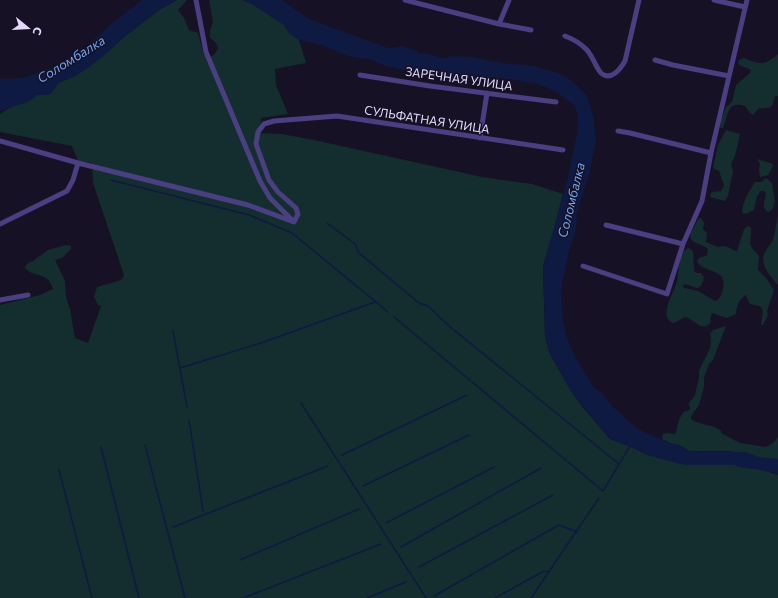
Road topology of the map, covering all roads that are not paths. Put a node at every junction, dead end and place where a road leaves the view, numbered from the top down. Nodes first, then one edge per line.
1 (404, 0) edge
2 (508, 0) edge
3 (639, 0) edge
4 (714, 0) edge
5 (747, 0) edge
6 (196, 2) edge
7 (745, 7) junction
8 (499, 24) junction
9 (531, 30) dead end
10 (565, 36) dead end
11 (655, 60) dead end
12 (360, 74) dead end
13 (729, 76) junction
14 (487, 93) junction
15 (556, 102) dead end
16 (618, 131) dead end
17 (480, 138) junction
18 (0, 141) edge
19 (563, 150) dead end
20 (711, 152) junction
21 (78, 163) junction
22 (294, 222) junction
23 (0, 224) edge
24 (606, 224) dead end
25 (683, 244) junction
26 (582, 266) dead end
27 (28, 295) dead end
28 (0, 300) edge

1 - 8 street
2 - 8 street
3 - 10 street
4 - 7 street
5 - 7 street
6 - 22 street
7 - 13 street
8 - 9 street
11 - 13 street
12 - 14 street, ЗАРЕЧНАЯ УЛИЦА
13 - 20 street
14 - 15 street, ЗАРЕЧНАЯ УЛИЦА
14 - 17 street
16 - 20 street
17 - 19 street, СУЛЬФАТНАЯ УЛИЦА
17 - 22 street, СУЛЬФАТНАЯ УЛИЦА
18 - 21 street
20 - 25 street
21 - 22 street
21 - 23 street
24 - 25 street
25 - 26 street
27 - 28 street

